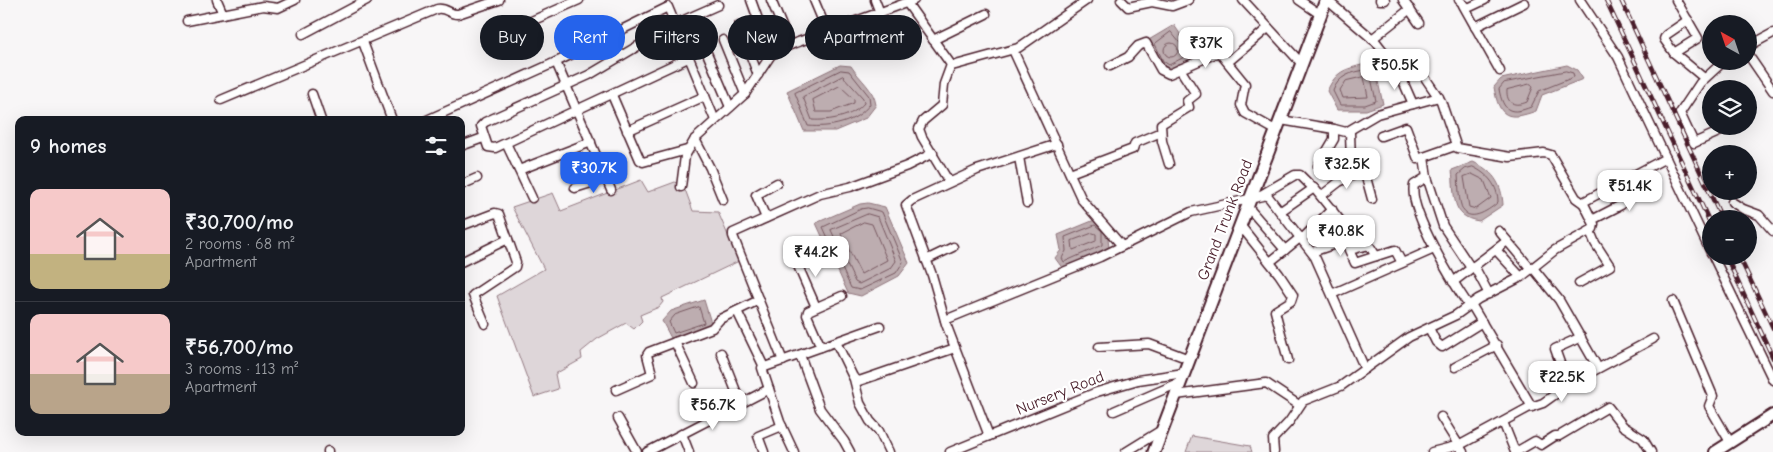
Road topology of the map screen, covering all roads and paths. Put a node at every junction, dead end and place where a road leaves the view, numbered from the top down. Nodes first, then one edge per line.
1 (217, 0) edge
2 (295, 0) edge
3 (367, 0) edge
4 (434, 0) edge
5 (499, 0) edge
6 (579, 0) edge
7 (751, 0) edge
8 (771, 0) edge
9 (814, 0) edge
10 (875, 0) edge
11 (1087, 0) edge
12 (1121, 0) edge
13 (1188, 0) edge
14 (1243, 0) edge
15 (1299, 0) edge
16 (1326, 0) edge
17 (1380, 0) edge
18 (1385, 0) edge
19 (1403, 0) edge
20 (1485, 0) edge
21 (1580, 0) edge
22 (1676, 0) edge
23 (911, 1) edge
24 (261, 3) edge
25 (667, 3) edge
26 (1461, 3) edge
27 (1524, 3) dead end
28 (718, 6) dead end
29 (437, 9) junction
30 (1410, 9) junction
31 (224, 14) junction
32 (880, 14) junction
33 (986, 14) dead end
34 (672, 15) edge
35 (696, 15) edge
36 (756, 15) edge
37 (777, 15) edge
38 (820, 15) edge
39 (877, 15) edge
40 (1321, 15) junction
41 (544, 16) edge
42 (1688, 20) junction
43 (187, 21) dead end
44 (1419, 23) dead end
45 (1268, 28) junction
46 (1474, 28) junction
47 (303, 34) dead end
48 (1773, 34) edge
49 (1372, 39) junction
50 (723, 40) dead end
51 (933, 40) junction
52 (363, 42) junction
53 (1758, 42) edge
54 (635, 48) edge
55 (1013, 50) junction
56 (1674, 53) junction
57 (684, 60) edge
58 (689, 60) edge
59 (710, 60) edge
60 (753, 60) edge
61 (768, 60) edge
62 (556, 62) junction
63 (1228, 62) junction
64 (1302, 64) junction
65 (951, 65) junction
66 (1758, 65) edge
67 (1110, 66) dead end
68 (1180, 69) junction
69 (1398, 70) junction
70 (1713, 70) edge
71 (1500, 71) dead end
72 (758, 74) junction
73 (1770, 77) edge
74 (1704, 78) joint
75 (1702, 81) edge
76 (567, 85) junction
77 (1773, 91) edge
78 (312, 94) dead end
79 (745, 94) junction
80 (612, 95) junction
81 (704, 96) junction
82 (1439, 97) junction
83 (221, 100) dead end
84 (1413, 104) junction
85 (730, 107) junction
86 (578, 111) junction
87 (320, 116) edge
88 (391, 116) edge
89 (437, 116) edge
90 (715, 120) junction
91 (1281, 120) junction
92 (1334, 129) junction
93 (627, 130) junction
94 (1277, 131) junction
95 (1348, 131) junction
96 (1161, 132) junction
97 (1713, 135) edge
98 (1381, 136) dead end
99 (483, 138) junction
100 (695, 139) junction
101 (591, 142) junction
102 (506, 143) junction
103 (1058, 144) junction
104 (465, 145) edge
105 (1455, 146) junction
106 (687, 150) junction
107 (933, 153) junction
108 (1019, 157) junction
109 (1424, 158) junction
110 (1666, 158) junction
111 (1169, 164) dead end
112 (1318, 166) dead end
113 (519, 170) junction
114 (1364, 170) junction
115 (1070, 172) junction
116 (1427, 177) junction
117 (478, 178) dead end
118 (607, 178) junction
119 (950, 182) junction
120 (465, 183) edge
121 (777, 183) dead end
122 (1614, 185) junction
123 (681, 187) dead end
124 (576, 188) dead end
125 (1312, 188) junction
126 (611, 190) dead end
127 (1321, 196) junction
128 (532, 198) dead end
129 (1253, 199) junction
130 (1372, 199) dead end
131 (723, 200) dead end
132 (1584, 202) junction
133 (1732, 202) dead end
134 (1027, 203) dead end
135 (1332, 209) junction
136 (1281, 211) junction
137 (766, 218) junction
138 (1592, 220) junction
139 (465, 225) edge
140 (1240, 225) junction
141 (1499, 231) dead end
142 (1590, 231) junction
143 (1773, 231) edge
144 (1702, 234) edge
145 (1302, 238) junction
146 (508, 239) junction
147 (1344, 241) junction
148 (1507, 241) junction
149 (1122, 246) junction
150 (953, 247) dead end
151 (1434, 249) junction
152 (1285, 250) junction
153 (1350, 250) junction
154 (1496, 250) junction
155 (1312, 252) junction
156 (1376, 256) junction
157 (795, 259) dead end
158 (465, 260) edge
159 (926, 260) junction
160 (1270, 262) junction
161 (1402, 263) junction
162 (1717, 265) edge
163 (1472, 267) junction
164 (1532, 269) junction
165 (1521, 277) junction
166 (1453, 282) junction
167 (1579, 283) dead end
168 (1332, 294) junction
169 (1489, 294) junction
170 (842, 296) dead end
171 (759, 300) junction
172 (1673, 301) dead end
173 (1470, 305) junction
174 (816, 307) junction
175 (737, 311) junction
176 (945, 320) junction
177 (1482, 322) junction
178 (485, 324) dead end
179 (880, 326) dead end
180 (1429, 328) junction
181 (1581, 336) junction
182 (1653, 339) dead end
183 (675, 342) junction
184 (836, 342) junction
185 (1497, 345) junction
186 (821, 347) junction
187 (1099, 347) dead end
188 (955, 348) junction
189 (721, 353) dead end
190 (800, 355) junction
191 (1189, 359) junction
192 (1288, 360) dead end
193 (783, 361) junction
194 (764, 367) junction
195 (1454, 367) dead end
196 (1598, 368) junction
197 (1365, 369) junction
198 (1182, 377) junction
199 (854, 379) junction
200 (1773, 380) edge
201 (694, 383) dead end
202 (1568, 385) junction
203 (769, 389) junction
204 (616, 390) dead end
205 (1176, 395) junction
206 (741, 404) junction
207 (1299, 404) junction
208 (1532, 407) junction
209 (1114, 411) dead end
210 (1773, 415) edge
211 (1441, 417) dead end
212 (618, 418) dead end
213 (1503, 422) junction
214 (782, 426) junction
215 (1164, 428) junction
216 (682, 434) junction
217 (989, 436) junction
218 (1730, 442) junction
219 (970, 448) edge
220 (1462, 449) edge
221 (637, 452) edge
222 (647, 452) edge
223 (688, 452) edge
224 (764, 452) edge
225 (794, 452) edge
226 (850, 452) edge
227 (889, 452) edge
228 (950, 452) edge
229 (1126, 452) edge
230 (1154, 452) edge
231 (1274, 452) edge
232 (1432, 452) edge
233 (1516, 452) edge
234 (1651, 452) edge
235 (1714, 452) edge

1 - 31 street
2 - 24 street
3 - 47 street
4 - 29 street
5 - 29 street
6 - 41 street
7 - 36 street
8 - 37 street
9 - 38 street
10 - 32 street
11 - 55 street
12 - 13 street
14 - 45 street
15 - 40 street
16 - 40 main road, Grand Trunk Road
16 - 49 street
17 - 18 street
19 - 30 street
20 - 26 street
21 - 110 street
22 - 42 street
23 - 32 street
23 - 51 street
24 - 31 street
25 - 34 street
25 - 62 street
26 - 46 street
27 - 46 street
28 - 35 street
29 - 52 street
30 - 44 street
30 - 49 street
31 - 43 street
32 - 39 street
33 - 51 street
40 - 64 main road, Grand Trunk Road
42 - 56 street
42 - 56 street
45 - 63 street
45 - 64 street
46 - 71 street
48 - 53 street
49 - 69 street
50 - 79 street
51 - 65 street
52 - 83 street
52 - 88 street
54 - 76 street
55 - 65 street
55 - 103 street
56 - 74 street
57 - 80 street
58 - 81 street
59 - 85 street
60 - 72 street
61 - 72 street
62 - 76 street
62 - 89 street
63 - 68 street
63 - 94 street
64 - 91 main road, Grand Trunk Road
65 - 107 street
66 - 73 street
67 - 68 street
68 - 96 street
69 - 82 street
69 - 84 street
70 - 74 street
72 - 79 street
73 - 77 street
75 - 97 street
76 - 86 street
76 - 99 street
78 - 87 street
79 - 85 street
80 - 86 street
80 - 93 street
81 - 90 street
81 - 93 street
82 - 84 street
82 - 105 street
84 - 95 street
85 - 90 street
86 - 101 street
86 - 102 street
90 - 100 street
91 - 92 street
91 - 94 main road, Grand Trunk Road
92 - 95 street
92 - 112 street
93 - 106 street
94 - 129 main road, Grand Trunk Road
95 - 114 street
96 - 111 street
96 - 115 street
98 - 109 street
99 - 102 street
99 - 104 street
100 - 106 street
100 - 131 street
101 - 113 street
101 - 118 street
102 - 113 street
103 - 108 street
103 - 115 street
105 - 109 street
105 - 132 street
106 - 123 street
107 - 119 street
107 - 137 street
108 - 119 street
108 - 134 street
109 - 116 street
110 - 122 street
110 - 144 street
113 - 128 street
114 - 127 street
114 - 130 street
115 - 149 street
116 - 151 street
116 - 163 street
117 - 120 street
118 - 124 street
118 - 126 street
119 - 159 street
121 - 137 street
122 - 132 street
122 - 138 street
125 - 127 street
125 - 129 street
125 - 136 street
127 - 135 street
129 - 136 street
129 - 140 main road, Grand Trunk Road
129 - 149 street
129 - 152 street
132 - 138 street
133 - 143 street
135 - 145 street
135 - 147 street
136 - 145 street
137 - 171 street
138 - 142 street
139 - 146 street
140 - 160 street
140 - 191 main road, Grand Trunk Road
141 - 148 street
142 - 164 street
142 - 167 street
145 - 152 street
145 - 155 street
146 - 158 street
146 - 178 street
147 - 153 street
147 - 155 street
148 - 154 street
148 - 164 street
149 - 176 street
150 - 159 street
151 - 161 street
151 - 166 street
152 - 160 street
153 - 156 street
153 - 156 street
154 - 163 street
154 - 165 street
155 - 168 street
156 - 161 street
157 - 174 street
159 - 176 street
160 - 192 street
161 - 168 street
162 - 200 street
163 - 166 street
163 - 169 street
164 - 165 street
164 - 181 street
165 - 169 street
166 - 173 street
168 - 197 street
169 - 173 street
170 - 174 street
171 - 175 street
171 - 193 street
172 - 218 street
173 - 177 street
173 - 180 street
174 - 186 street
175 - 183 street
175 - 194 street
176 - 188 street
177 - 180 street
177 - 185 street
179 - 184 street
180 - 197 street
181 - 196 street
181 - 202 street
182 - 196 street
183 - 201 street
183 - 204 street
184 - 186 street
184 - 199 street
185 - 195 street
185 - 208 street
186 - 190 street
187 - 191 street
188 - 199 street
188 - 217 street
189 - 206 street
190 - 193 street
190 - 226 street
191 - 198 main road, Grand Trunk Road
193 - 194 street
194 - 203 street
196 - 202 street
197 - 207 street
198 - 205 main road, Grand Trunk Road
198 - 209 street
198 - 217 street, Nursery Road
199 - 227 street
202 - 208 street
203 - 206 street
203 - 214 street
205 - 207 street
205 - 215 main road, Grand Trunk Road
206 - 216 street
207 - 231 street
208 - 213 street
210 - 218 street
211 - 220 street
212 - 221 street
213 - 220 street
213 - 233 street
214 - 224 street
214 - 225 street
215 - 229 street
215 - 230 main road, Grand Trunk Road
216 - 222 street
216 - 223 street
217 - 219 street, Nursery Road
218 - 235 street
219 - 228 street, Nursery Road
220 - 232 street
233 - 234 street

